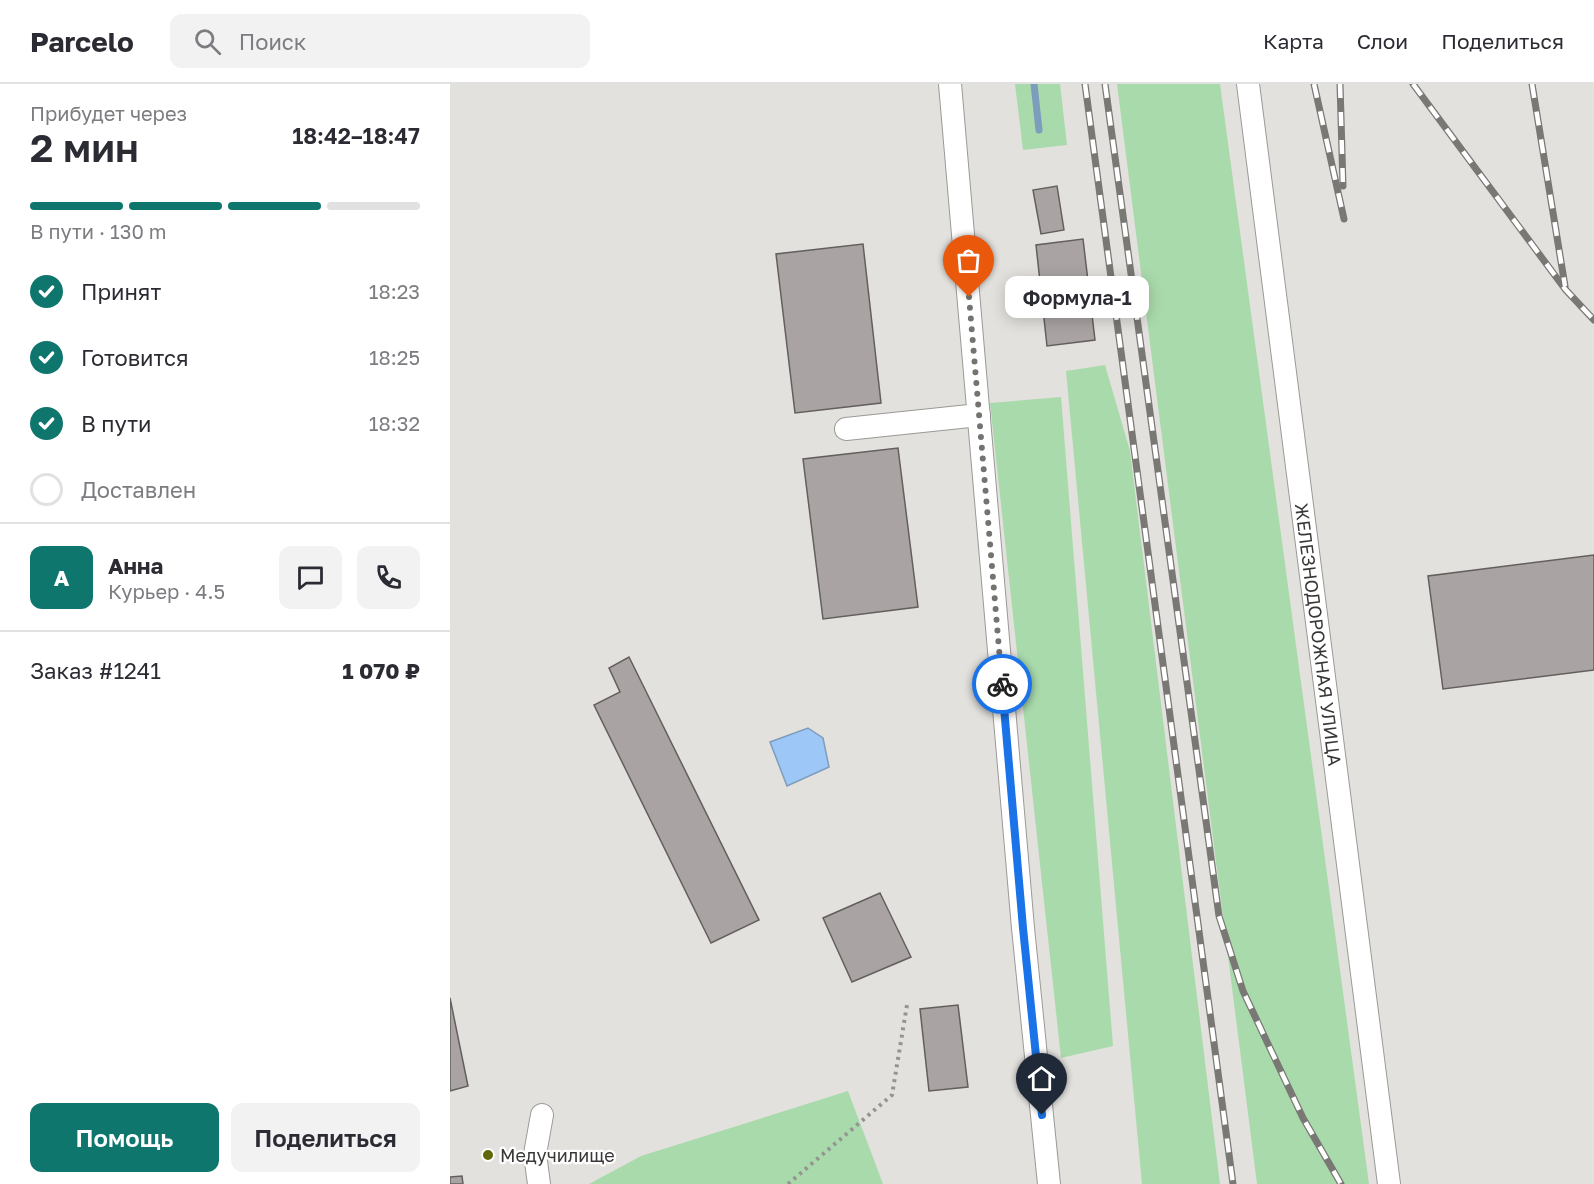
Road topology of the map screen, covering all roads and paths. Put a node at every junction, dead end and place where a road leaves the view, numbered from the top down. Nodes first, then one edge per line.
1 (950, 84) edge
2 (1248, 84) edge
3 (979, 415) junction
4 (846, 429) dead end
5 (907, 1005) dead end
6 (542, 1115) dead end
7 (539, 1184) edge
8 (788, 1184) edge
9 (1049, 1184) edge
10 (1389, 1184) edge

1 - 3 street
2 - 10 street, ЖЕЛЕЗНОДОРОЖНАЯ УЛИЦА
3 - 4 street
3 - 9 street
5 - 8 path
6 - 7 street

